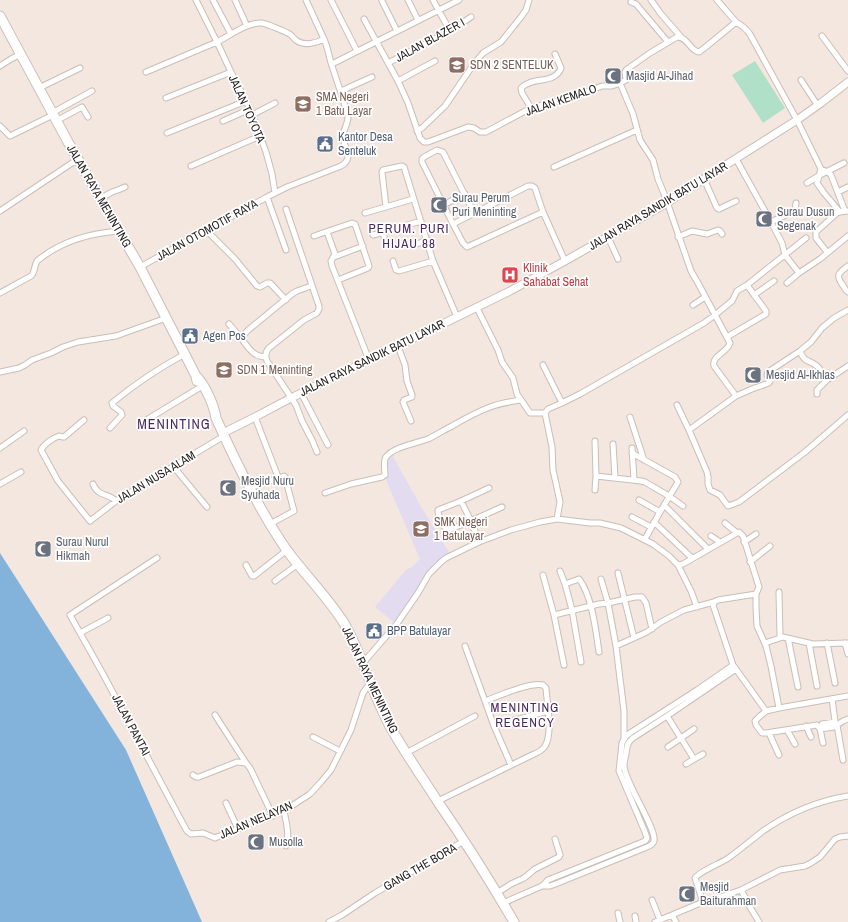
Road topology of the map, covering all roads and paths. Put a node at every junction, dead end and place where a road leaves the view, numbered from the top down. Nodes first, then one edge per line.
1 (196, 0) edge
2 (213, 0) edge
3 (235, 0) edge
4 (306, 0) edge
5 (331, 0) edge
6 (408, 0) edge
7 (433, 0) edge
8 (459, 0) edge
9 (529, 0) edge
10 (651, 0) edge
11 (717, 0) edge
12 (382, 1) dead end
13 (631, 2) dead end
14 (439, 10) junction
15 (0, 16) edge
16 (471, 17) dead end
17 (364, 20) dead end
18 (418, 20) junction
19 (736, 22) junction
20 (247, 26) junction
21 (397, 31) junction
22 (450, 31) junction
23 (231, 34) junction
24 (822, 36) dead end
25 (681, 37) junction
26 (324, 40) junction
27 (217, 42) junction
28 (377, 42) junction
29 (668, 42) junction
30 (357, 51) junction
31 (21, 54) junction
32 (555, 54) dead end
33 (435, 61) dead end
34 (388, 63) junction
35 (332, 64) junction
36 (0, 66) edge
37 (80, 68) dead end
38 (848, 70) edge
39 (146, 72) dead end
40 (231, 72) junction
41 (372, 77) dead end
42 (801, 80) dead end
43 (398, 81) junction
44 (848, 82) edge
45 (620, 83) junction
46 (39, 88) junction
47 (92, 91) dead end
48 (341, 91) junction
49 (166, 98) dead end
50 (246, 101) junction
51 (275, 103) dead end
52 (818, 106) junction
53 (531, 108) junction
54 (250, 109) junction
55 (54, 116) junction
56 (252, 116) junction
57 (88, 117) dead end
58 (797, 120) junction
59 (223, 121) dead end
60 (0, 126) edge
61 (637, 130) junction
62 (417, 131) junction
63 (167, 133) dead end
64 (260, 136) junction
65 (78, 159) junction
66 (736, 159) junction
67 (844, 163) dead end
68 (191, 166) dead end
69 (554, 167) dead end
70 (821, 169) junction
71 (827, 172) junction
72 (820, 175) junction
73 (704, 179) junction
74 (807, 183) dead end
75 (848, 186) edge
76 (125, 187) dead end
77 (838, 192) junction
78 (275, 193) junction
79 (465, 194) junction
80 (266, 197) junction
81 (101, 198) junction
82 (413, 199) junction
83 (736, 201) dead end
84 (667, 203) junction
85 (796, 203) dead end
86 (443, 205) junction
87 (386, 207) junction
88 (286, 209) dead end
89 (0, 211) edge
90 (844, 211) edge
91 (543, 212) junction
92 (365, 213) dead end
93 (474, 213) junction
94 (421, 221) junction
95 (771, 222) junction
96 (453, 224) junction
97 (206, 230) junction
98 (120, 231) junction
99 (327, 232) junction
100 (722, 234) dead end
101 (373, 235) dead end
102 (314, 236) dead end
103 (848, 236) edge
104 (608, 237) junction
105 (678, 237) junction
106 (806, 238) dead end
107 (428, 240) junction
108 (363, 246) junction
109 (410, 246) dead end
110 (286, 250) dead end
111 (827, 252) junction
112 (786, 255) junction
113 (334, 257) junction
114 (618, 259) dead end
115 (393, 260) dead end
116 (433, 260) junction
117 (565, 261) junction
118 (848, 266) edge
119 (140, 267) junction
120 (799, 273) junction
121 (338, 280) junction
122 (774, 281) dead end
123 (787, 283) dead end
124 (748, 285) junction
125 (311, 286) junction
126 (848, 292) edge
127 (0, 293) edge
128 (754, 295) junction
129 (705, 297) junction
130 (286, 300) junction
131 (693, 305) dead end
132 (477, 308) junction
133 (848, 310) edge
134 (715, 315) junction
135 (457, 317) junction
136 (166, 318) junction
137 (229, 324) dead end
138 (241, 338) junction
139 (727, 338) junction
140 (398, 346) junction
141 (800, 351) junction
142 (185, 354) junction
143 (266, 357) junction
144 (369, 360) junction
145 (543, 365) dead end
146 (848, 366) edge
147 (0, 372) edge
148 (196, 376) junction
149 (827, 380) junction
150 (199, 388) junction
151 (301, 393) junction
152 (818, 394) dead end
153 (736, 396) junction
154 (291, 398) junction
155 (520, 400) junction
156 (562, 404) junction
157 (676, 405) dead end
158 (545, 413) junction
159 (848, 415) edge
160 (255, 417) junction
161 (630, 417) dead end
162 (216, 418) junction
163 (148, 419) dead end
164 (84, 420) dead end
165 (411, 421) dead end
166 (110, 428) dead end
167 (689, 430) junction
168 (24, 431) dead end
169 (223, 434) junction
170 (595, 441) dead end
171 (613, 444) dead end
172 (328, 445) dead end
173 (0, 448) edge
174 (317, 452) dead end
175 (644, 460) junction
176 (173, 466) junction
177 (21, 472) dead end
178 (596, 476) junction
179 (278, 477) junction
180 (615, 478) junction
181 (634, 480) junction
182 (0, 484) edge
183 (93, 484) dead end
184 (250, 488) junction
185 (489, 488) dead end
186 (595, 490) dead end
187 (325, 493) dead end
188 (669, 496) junction
189 (639, 500) dead end
190 (116, 501) junction
191 (460, 501) junction
192 (664, 505) junction
193 (683, 506) dead end
194 (207, 507) dead end
195 (502, 507) dead end
196 (660, 512) junction
197 (632, 517) dead end
198 (557, 519) junction
199 (471, 521) junction
200 (725, 523) dead end
201 (270, 524) junction
202 (653, 525) junction
203 (737, 533) junction
204 (756, 534) dead end
205 (711, 536) dead end
206 (645, 539) junction
207 (479, 542) junction
208 (720, 542) junction
209 (744, 542) junction
210 (770, 546) dead end
211 (708, 549) junction
212 (287, 550) junction
213 (157, 558) dead end
214 (692, 558) junction
215 (750, 562) junction
216 (298, 564) junction
217 (246, 565) dead end
218 (678, 565) junction
219 (560, 571) dead end
220 (618, 573) dead end
221 (543, 576) dead end
222 (601, 579) dead end
223 (275, 581) dead end
224 (565, 584) junction
225 (779, 592) dead end
226 (756, 594) junction
227 (625, 599) junction
228 (714, 602) junction
229 (608, 603) junction
230 (591, 606) junction
231 (697, 607) junction
232 (572, 610) junction
233 (554, 615) junction
234 (108, 618) dead end
235 (652, 629) junction
236 (80, 633) junction
237 (780, 637) junction
238 (634, 638) junction
239 (788, 638) junction
240 (765, 643) junction
241 (809, 643) junction
242 (827, 643) junction
243 (847, 643) edge
244 (465, 646) dead end
245 (616, 646) junction
246 (599, 652) dead end
247 (848, 654) edge
248 (581, 662) dead end
249 (362, 664) junction
250 (564, 665) dead end
251 (735, 667) junction
252 (835, 682) dead end
253 (370, 683) junction
254 (817, 686) dead end
255 (798, 687) dead end
256 (699, 692) junction
257 (848, 696) edge
258 (832, 699) junction
259 (485, 701) junction
260 (779, 708) junction
261 (548, 711) junction
262 (766, 712) junction
263 (215, 715) dead end
264 (475, 716) dead end
265 (667, 716) junction
266 (848, 720) edge
267 (647, 722) junction
268 (837, 725) junction
269 (494, 726) junction
270 (806, 726) junction
271 (650, 727) junction
272 (821, 727) junction
273 (694, 729) dead end
274 (788, 730) junction
275 (769, 733) junction
276 (313, 737) dead end
277 (811, 737) dead end
278 (681, 738) junction
279 (624, 739) junction
280 (823, 743) dead end
281 (795, 744) dead end
282 (668, 747) dead end
283 (340, 751) junction
284 (406, 753) junction
285 (703, 754) dead end
286 (779, 755) dead end
287 (694, 759) junction
288 (843, 760) dead end
289 (246, 763) junction
290 (686, 764) dead end
291 (511, 765) junction
292 (193, 775) dead end
293 (631, 792) junction
294 (848, 796) edge
295 (438, 801) junction
296 (226, 804) dead end
297 (284, 811) junction
298 (273, 816) junction
299 (238, 829) junction
300 (193, 834) joint
301 (848, 836) edge
302 (555, 839) dead end
303 (464, 841) junction
304 (286, 846) dead end
305 (602, 858) junction
306 (604, 864) junction
307 (552, 878) junction
308 (554, 884) junction
309 (542, 886) junction
310 (741, 890) junction
311 (497, 893) junction
312 (652, 900) dead end
313 (703, 902) junction
314 (503, 903) junction
315 (618, 913) dead end
316 (672, 915) junction
317 (636, 916) dead end
318 (658, 921) edge
319 (329, 922) edge
320 (514, 922) edge
321 (620, 922) edge
322 (636, 922) edge
323 (676, 922) edge
324 (759, 922) edge

1 - 27 street, JALAN TOYOTA
2 - 23 street
3 - 20 street
4 - 26 street
5 - 30 street
6 - 18 street
7 - 14 street
8 - 14 street
9 - 62 street
10 - 25 street
11 - 19 street
12 - 21 street
13 - 29 street
14 - 18 street
14 - 22 street
15 - 31 highway, JALAN RAYA MENINTING
16 - 22 street, JALAN BLAZER I
17 - 28 street
18 - 21 street
19 - 25 street
19 - 58 street
20 - 23 street
20 - 26 street
21 - 28 street
22 - 34 street, JALAN BLAZER I
23 - 27 street
24 - 38 street
25 - 29 street
26 - 35 street
27 - 39 street
27 - 40 street, JALAN TOYOTA
28 - 30 street
28 - 34 street
29 - 45 street
30 - 35 street
31 - 36 street
31 - 46 highway, JALAN RAYA MENINTING
32 - 53 street
33 - 43 street
34 - 43 street
35 - 48 street
37 - 46 street
40 - 49 street
40 - 50 street, JALAN TOYOTA
41 - 48 street
42 - 52 street
43 - 62 street
44 - 52 main road, JALAN RAYA SANDIK BATU LAYAR
45 - 53 street, JALAN KEMALO
45 - 61 street
46 - 55 highway, JALAN RAYA MENINTING
47 - 55 street
48 - 78 street, JALAN OTOMOTIF RAYA
50 - 54 street, JALAN TOYOTA
50 - 63 street
51 - 56 street
52 - 58 main road, JALAN RAYA SANDIK BATU LAYAR
53 - 62 street, JALAN KEMALO
54 - 56 street, JALAN TOYOTA
54 - 59 street
55 - 57 street
55 - 60 street
55 - 65 highway, JALAN RAYA MENINTING
56 - 64 street, JALAN TOYOTA
58 - 66 main road, JALAN RAYA SANDIK BATU LAYAR
58 - 70 street
61 - 69 street
61 - 84 street
64 - 68 street
64 - 78 street, JALAN TOYOTA
65 - 81 highway, JALAN RAYA MENINTING
65 - 89 street
66 - 73 main road, JALAN RAYA SANDIK BATU LAYAR
66 - 95 street
67 - 71 street
70 - 71 street
70 - 72 street
71 - 72 street
71 - 77 street
72 - 74 street
72 - 90 street
73 - 83 street
73 - 84 main road, JALAN RAYA SANDIK BATU LAYAR
75 - 77 street
76 - 81 street
77 - 90 street
78 - 80 street, JALAN OTOMOTIF RAYA
79 - 86 street
79 - 86 street
79 - 93 street
80 - 97 street, JALAN OTOMOTIF RAYA
80 - 110 street
81 - 98 highway, JALAN RAYA MENINTING
82 - 87 street
82 - 87 street
82 - 94 street
84 - 104 main road, JALAN RAYA SANDIK BATU LAYAR
84 - 105 street
85 - 95 street
86 - 96 street
87 - 92 street
88 - 125 street
90 - 111 street
91 - 93 street
91 - 96 street
91 - 117 street
93 - 96 street
94 - 101 street
94 - 107 street
95 - 112 street
97 - 119 street, JALAN OTOMOTIF RAYA
97 - 130 street
98 - 119 highway, JALAN RAYA MENINTING
98 - 127 street
99 - 102 street
99 - 108 street
99 - 113 street
100 - 105 street
103 - 111 street
104 - 114 street
104 - 117 main road, JALAN RAYA SANDIK BATU LAYAR
105 - 129 street
106 - 112 street
107 - 109 street
107 - 116 street
108 - 113 street
108 - 121 street
111 - 120 street
112 - 120 street
112 - 124 street
113 - 121 street
115 - 116 street
116 - 135 street
117 - 132 main road, JALAN RAYA SANDIK BATU LAYAR
118 - 126 street
119 - 136 highway, JALAN RAYA MENINTING
120 - 123 street
121 - 144 street
122 - 128 street
124 - 128 street
124 - 134 street
125 - 130 street
125 - 143 street
128 - 139 street
129 - 131 street
129 - 134 street
130 - 138 street
132 - 135 main road, JALAN RAYA SANDIK BATU LAYAR
132 - 155 street
133 - 141 street
134 - 139 street
134 - 156 street
135 - 140 main road, JALAN RAYA SANDIK BATU LAYAR
136 - 142 highway, JALAN RAYA MENINTING
136 - 147 street
137 - 138 street
138 - 143 street
139 - 153 street
140 - 144 main road, JALAN RAYA SANDIK BATU LAYAR
140 - 165 street
141 - 149 street
141 - 153 street
142 - 148 highway, JALAN RAYA MENINTING
142 - 166 street
143 - 154 street
144 - 151 main road, JALAN RAYA SANDIK BATU LAYAR
145 - 156 street
146 - 149 street
148 - 150 highway, JALAN RAYA MENINTING
148 - 162 highway, JALAN RAYA MENINTING
149 - 152 street
150 - 162 highway, JALAN RAYA MENINTING
150 - 163 street
151 - 154 main road, JALAN RAYA SANDIK BATU LAYAR
151 - 172 street
153 - 167 street
154 - 160 main road, JALAN RAYA SANDIK BATU LAYAR
154 - 174 street
155 - 158 street
155 - 187 street
156 - 158 street
157 - 167 street
158 - 198 street
159 - 167 street
160 - 169 main road, JALAN RAYA SANDIK BATU LAYAR
160 - 179 street
161 - 175 street
162 - 169 highway, JALAN RAYA MENINTING
164 - 190 street, JALAN NUSA ALAM
168 - 173 street
169 - 176 street, JALAN NUSA ALAM
169 - 184 highway, JALAN RAYA MENINTING
170 - 178 street
171 - 180 street
175 - 181 street
175 - 188 street
176 - 190 street, JALAN NUSA ALAM
176 - 194 street
177 - 182 street
178 - 180 street
178 - 186 street
179 - 184 street
179 - 201 street
180 - 181 street
181 - 188 street
183 - 190 street
184 - 201 highway, JALAN RAYA MENINTING
185 - 191 street
188 - 192 street
188 - 193 street
189 - 196 street
191 - 199 street
191 - 199 street
192 - 196 street
192 - 211 street
195 - 199 street
196 - 202 street
197 - 202 street
198 - 206 street
198 - 207 street
199 - 207 street
200 - 203 street
201 - 212 highway, JALAN RAYA MENINTING
202 - 206 street
202 - 214 street
203 - 208 street
203 - 209 street
204 - 209 street
205 - 208 street
206 - 218 street
207 - 249 street
208 - 211 street
209 - 215 street
210 - 215 street
211 - 214 street
212 - 216 highway, JALAN RAYA MENINTING
212 - 217 street
213 - 236 street, JALAN PANTAI
214 - 218 street
215 - 226 street
216 - 223 street
216 - 249 highway, JALAN RAYA MENINTING
218 - 231 street
219 - 224 street
220 - 227 street
221 - 233 street
222 - 229 street
224 - 230 street
224 - 232 street
225 - 237 street
226 - 228 street
226 - 240 street
227 - 229 street
227 - 235 street
227 - 238 street
228 - 231 street
228 - 251 street
229 - 230 street
229 - 245 street
230 - 232 street
230 - 246 street
231 - 235 street
232 - 233 street
232 - 248 street
233 - 250 street
234 - 236 street
235 - 238 street
236 - 300 street, JALAN PANTAI
237 - 239 street
237 - 240 street
238 - 245 street
239 - 241 street
239 - 255 street
240 - 260 street
241 - 242 street
241 - 254 street
242 - 243 street
242 - 252 street
243 - 247 street
244 - 259 street
245 - 279 street
249 - 253 highway, JALAN RAYA MENINTING
251 - 256 street
251 - 262 street
253 - 283 street, JALAN NELAYAN
253 - 284 highway, JALAN RAYA MENINTING
256 - 265 street
256 - 267 street
257 - 258 street
258 - 260 street
258 - 272 street
259 - 261 street
259 - 269 street
260 - 262 street
261 - 269 street
261 - 291 street
262 - 275 street
263 - 289 street
264 - 284 street
265 - 271 street
265 - 278 street
266 - 268 street
267 - 271 street
267 - 279 street
268 - 272 street
268 - 288 street
269 - 291 street
270 - 272 street
270 - 274 street
270 - 277 street
271 - 293 street
272 - 280 street
273 - 278 street
274 - 275 street
274 - 281 street
275 - 286 street
276 - 283 street
278 - 282 street
278 - 287 street
279 - 293 street
283 - 297 street, JALAN NELAYAN
284 - 295 highway, JALAN RAYA MENINTING
285 - 287 street
287 - 290 street
289 - 292 street
289 - 298 street
291 - 295 street
293 - 305 street
293 - 306 street
294 - 313 street
295 - 303 highway, JALAN RAYA MENINTING
296 - 299 street
297 - 298 street, JALAN NELAYAN
297 - 304 street
298 - 299 street, JALAN NELAYAN
299 - 300 street, JALAN NELAYAN
301 - 310 street
302 - 311 street
303 - 311 highway, JALAN RAYA MENINTING
303 - 319 street, GANG THE BORA
305 - 306 street
305 - 307 street
306 - 308 street
307 - 308 street
307 - 309 street
308 - 309 street
309 - 314 street
310 - 313 street
310 - 324 street
311 - 314 highway, JALAN RAYA MENINTING
312 - 318 street
313 - 316 street
314 - 320 highway, JALAN RAYA MENINTING
315 - 321 street
316 - 318 street
316 - 323 street
317 - 322 street

